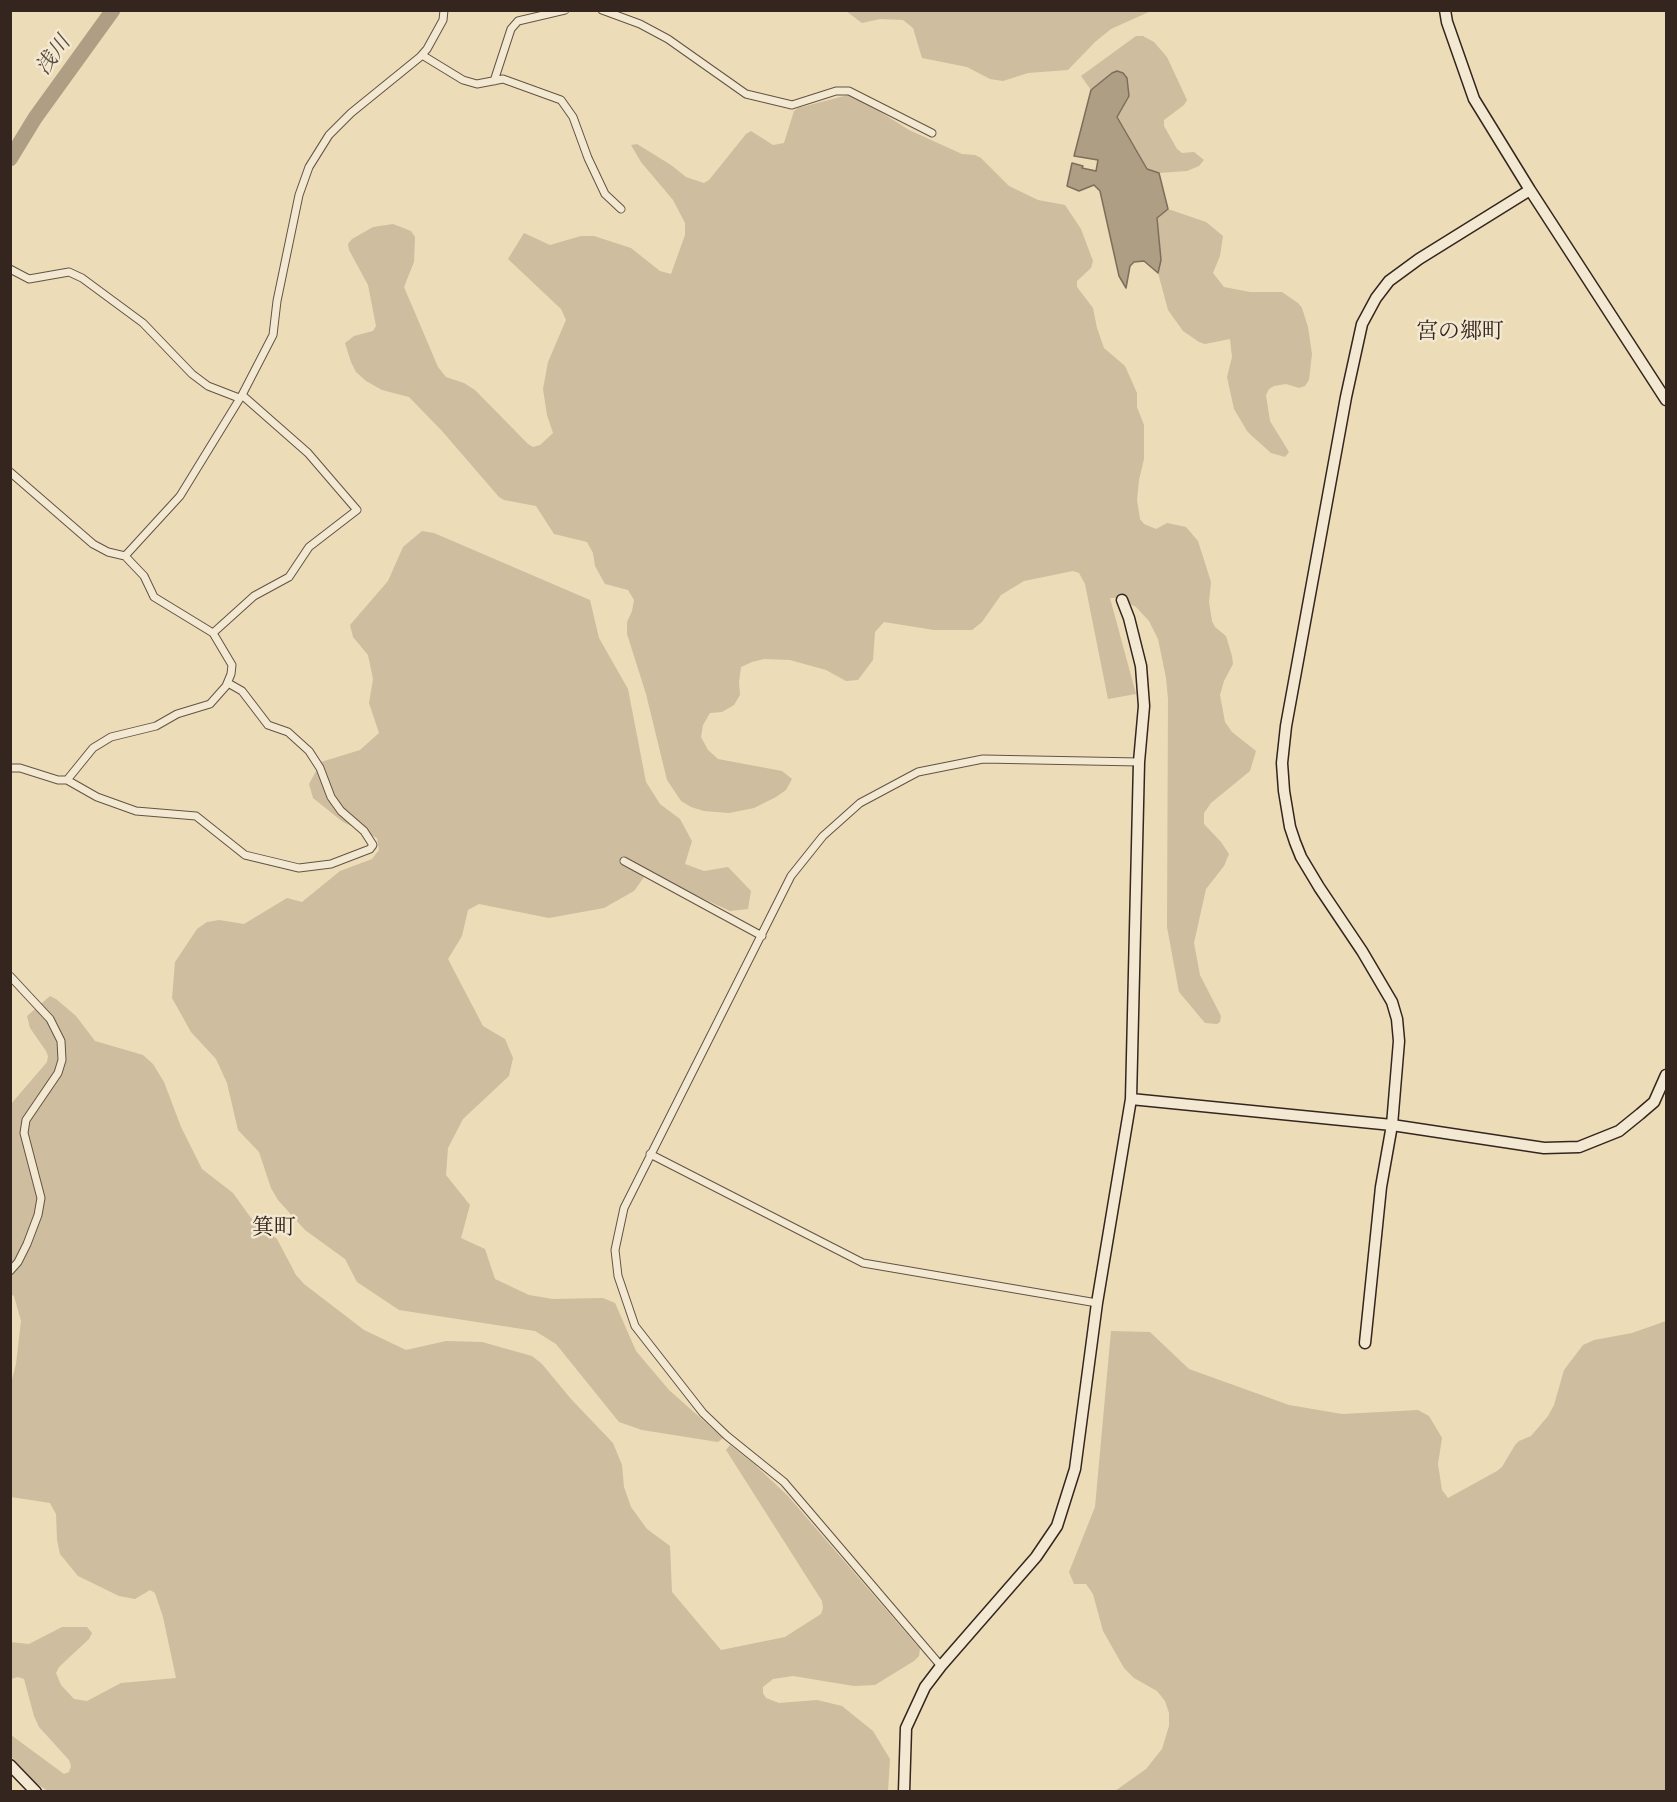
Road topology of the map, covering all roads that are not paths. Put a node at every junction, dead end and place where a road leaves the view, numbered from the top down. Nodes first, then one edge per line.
1 (444, 10) edge
2 (565, 10) edge
3 (602, 10) edge
4 (1445, 10) edge
5 (422, 55) junction
6 (494, 81) junction
7 (932, 133) dead end
8 (1530, 190) junction
9 (621, 209) dead end
10 (10, 269) edge
11 (240, 396) junction
12 (1666, 400) edge
13 (10, 472) edge
14 (125, 556) junction
15 (1122, 600) dead end
16 (213, 633) junction
17 (228, 683) junction
18 (1139, 762) junction
19 (10, 768) edge
20 (67, 780) junction
21 (624, 861) dead end
22 (762, 936) junction
23 (10, 976) edge
24 (1666, 1075) edge
25 (1131, 1099) junction
26 (1392, 1125) junction
27 (650, 1154) junction
28 (10, 1271) edge
29 (1096, 1303) junction
30 (1365, 1343) dead end
31 (941, 1666) junction
32 (10, 1765) edge
33 (36, 1791) edge
34 (904, 1791) edge

1 - 5 street
2 - 6 street
3 - 7 street
4 - 8 street
5 - 6 street
5 - 11 street
6 - 9 street
8 - 12 street
8 - 26 street
10 - 11 street
11 - 14 street
11 - 16 street
13 - 14 street
14 - 16 street
15 - 18 street
16 - 17 street
17 - 20 street
17 - 20 street
18 - 22 street
18 - 25 street
19 - 20 street
21 - 22 street
22 - 27 street
23 - 28 street
24 - 26 street
25 - 26 street
25 - 29 street
26 - 30 street
27 - 29 street
27 - 31 street
29 - 31 street
31 - 34 street
32 - 33 street

